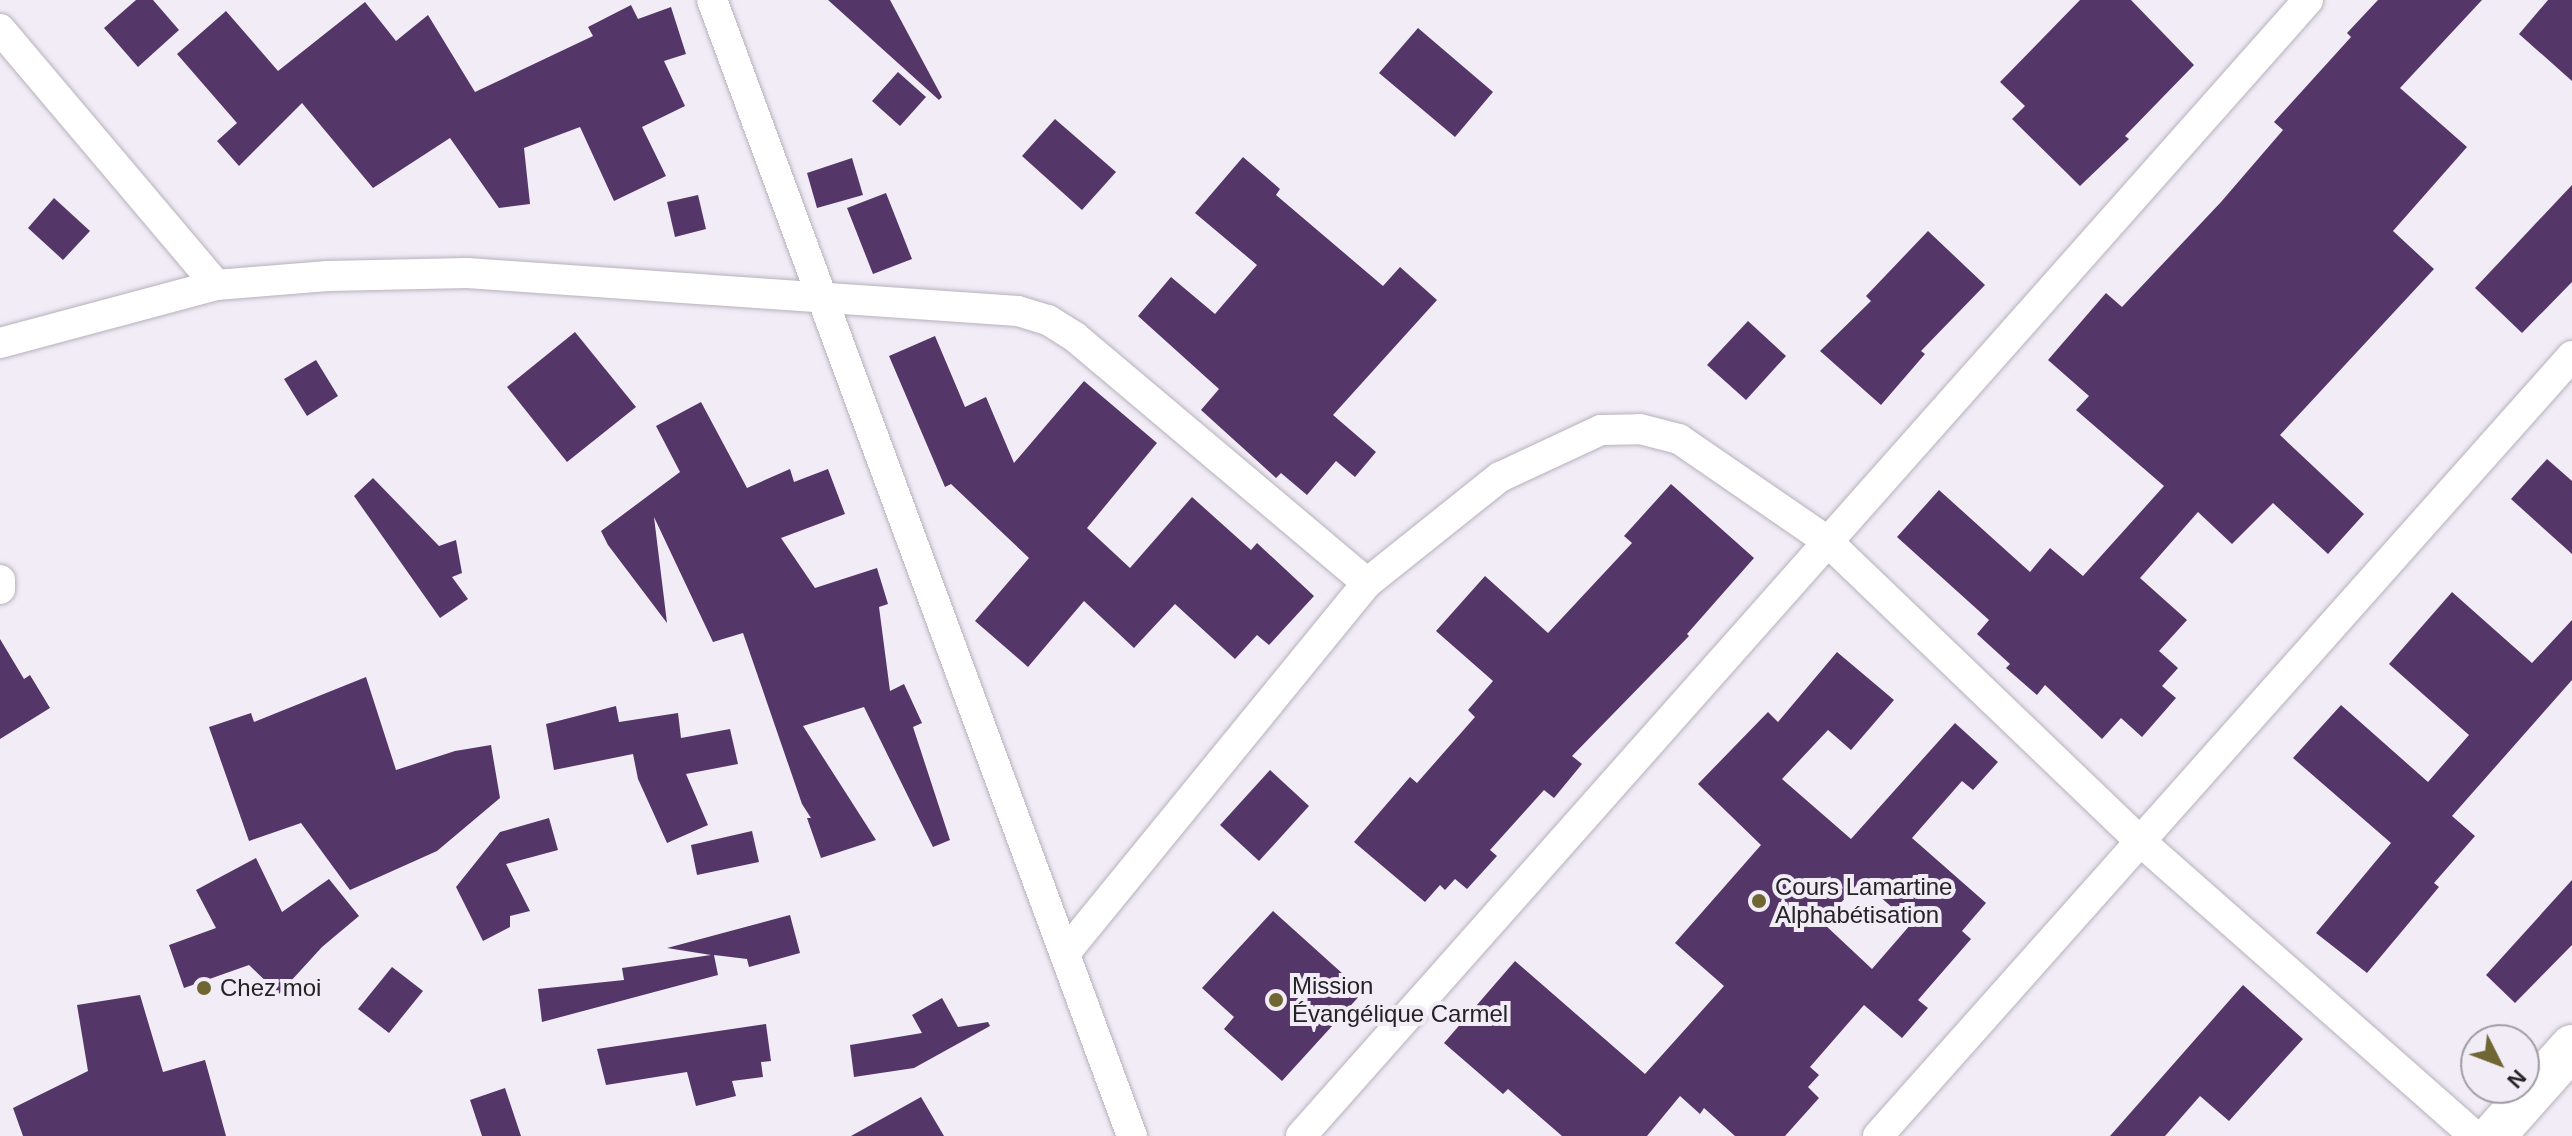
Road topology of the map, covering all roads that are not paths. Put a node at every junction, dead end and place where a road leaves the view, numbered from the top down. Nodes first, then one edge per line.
1 (712, 0) edge
2 (2308, 0) edge
3 (0, 29) edge
4 (216, 285) junction
5 (822, 298) junction
6 (0, 343) edge
7 (2572, 356) edge
8 (1826, 540) junction
9 (0, 580) edge
10 (1367, 583) junction
11 (0, 589) edge
12 (2140, 841) junction
13 (1066, 952) junction
14 (2572, 1047) edge
15 (1131, 1136) edge
16 (1301, 1136) edge
17 (1878, 1136) edge
18 (2475, 1136) edge
19 (2493, 1136) edge

1 - 5 street
2 - 8 street
3 - 4 street
4 - 5 street
4 - 6 street
5 - 10 street
5 - 13 street
7 - 12 street
8 - 10 street
8 - 12 street
8 - 16 street
9 - 11 street
10 - 13 street
12 - 17 street
12 - 18 street
13 - 15 street
14 - 19 street

